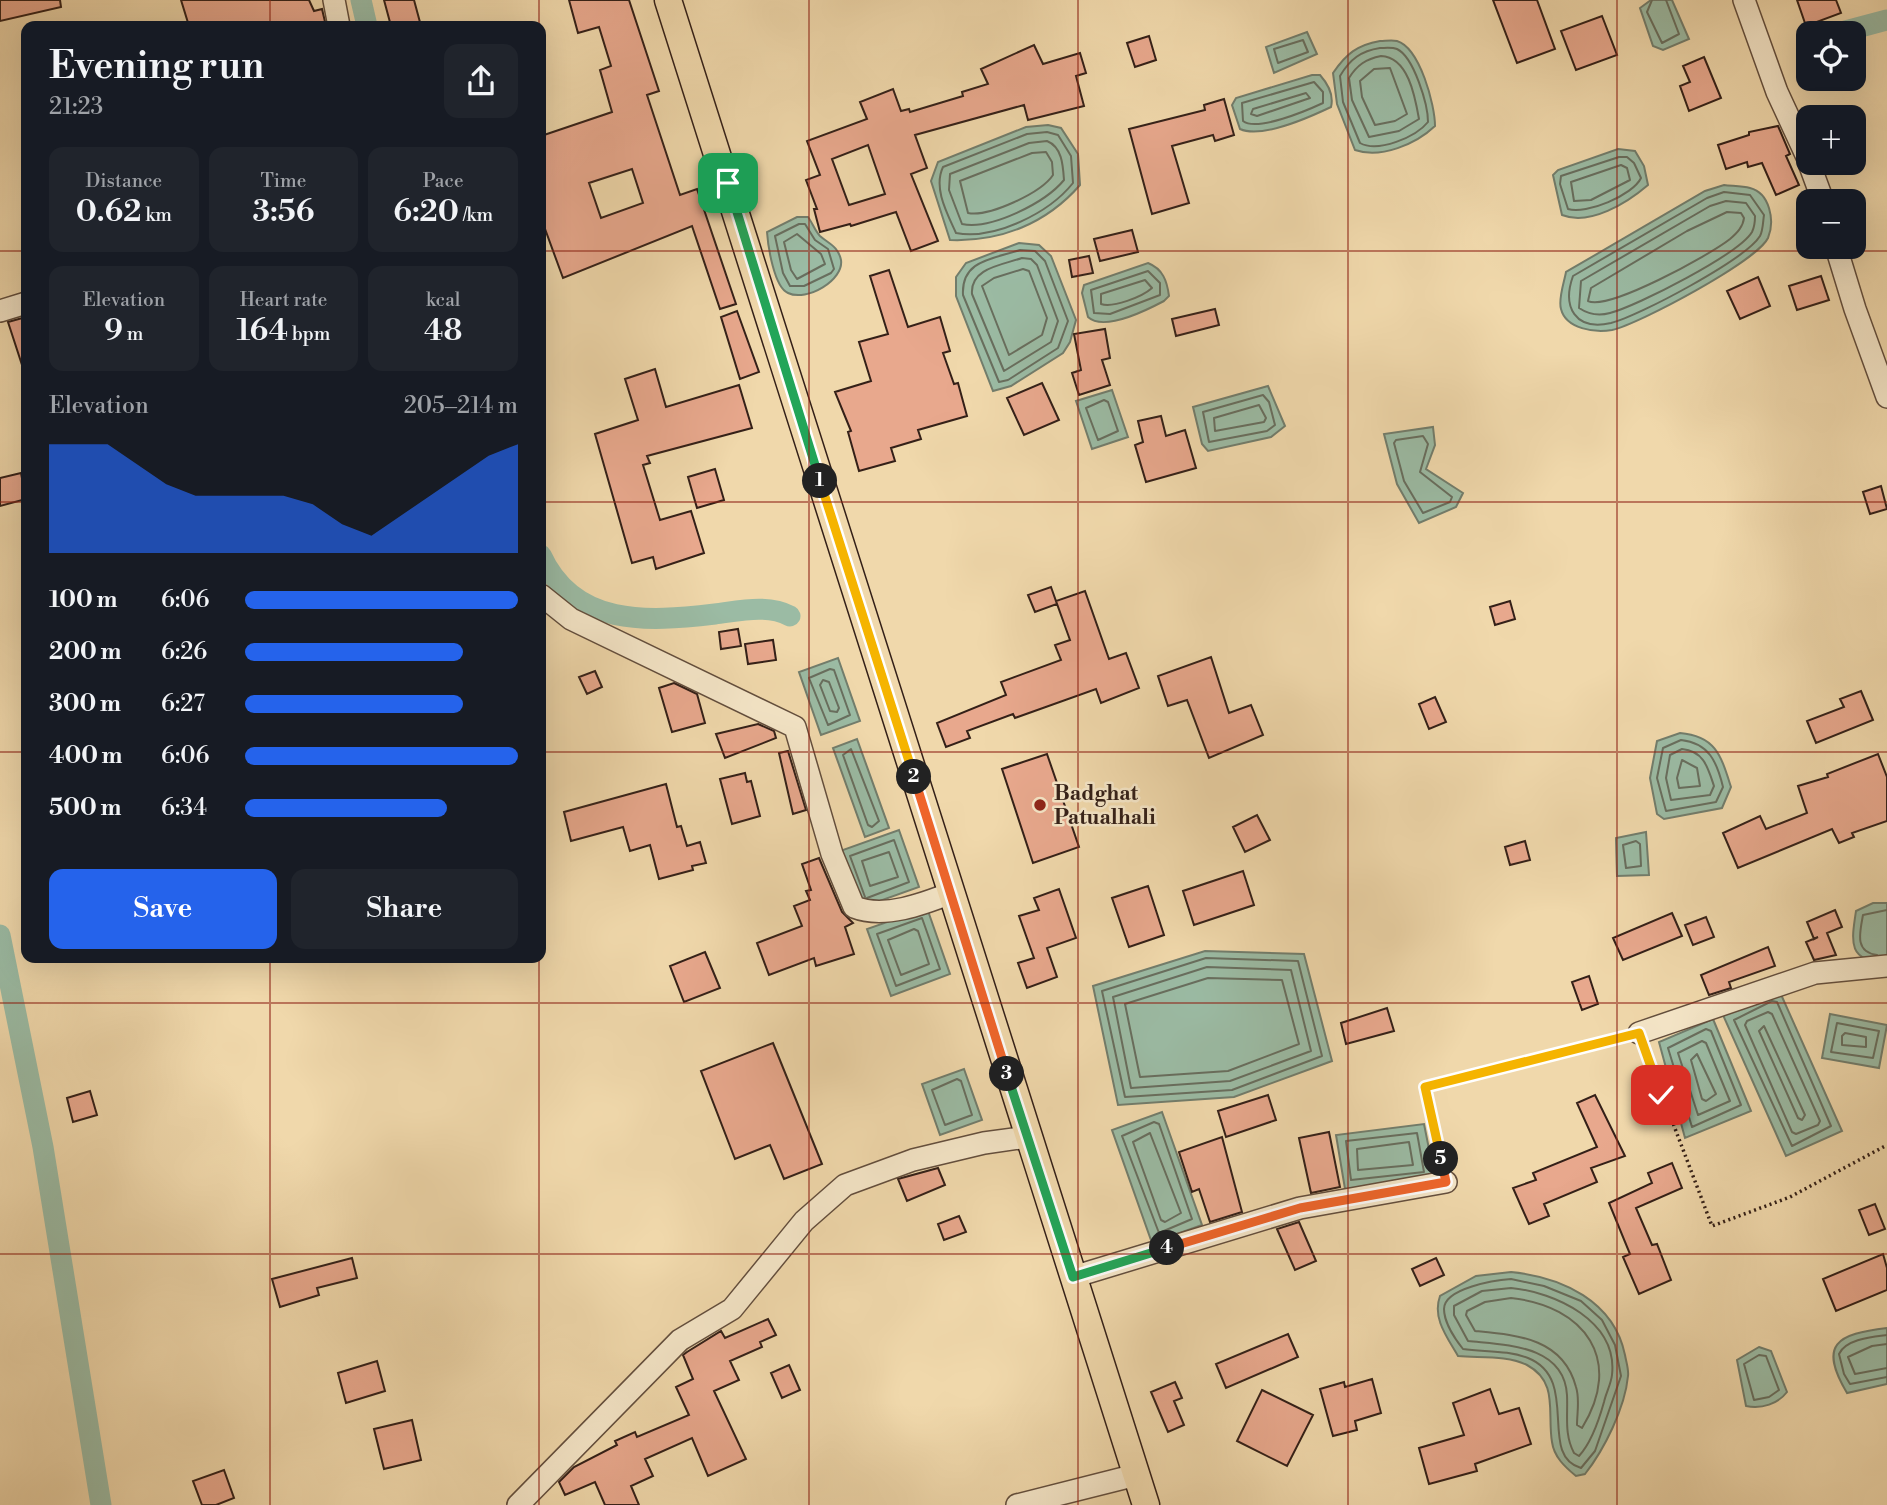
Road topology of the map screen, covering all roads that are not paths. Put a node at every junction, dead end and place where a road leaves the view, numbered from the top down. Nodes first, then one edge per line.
1 (334, 0) edge
2 (668, 0) edge
3 (1744, 0) edge
4 (338, 21) edge
5 (1796, 133) edge
6 (1840, 259) edge
7 (21, 305) edge
8 (0, 311) edge
9 (1887, 397) edge
10 (546, 599) edge
11 (951, 893) junction
12 (1887, 966) edge
13 (1639, 1033) road end
14 (1027, 1137) junction
15 (1446, 1182) road end
16 (1073, 1277) junction
17 (1136, 1475) junction
18 (518, 1505) edge
19 (1017, 1505) edge
20 (1146, 1505) edge

1 - 4 street
2 - 11 main road
3 - 5 street
6 - 9 street
7 - 8 street
10 - 11 street
11 - 14 main road
12 - 13 street
14 - 16 main road
14 - 18 street
15 - 16 street
16 - 17 main road
17 - 19 street
17 - 20 main road

